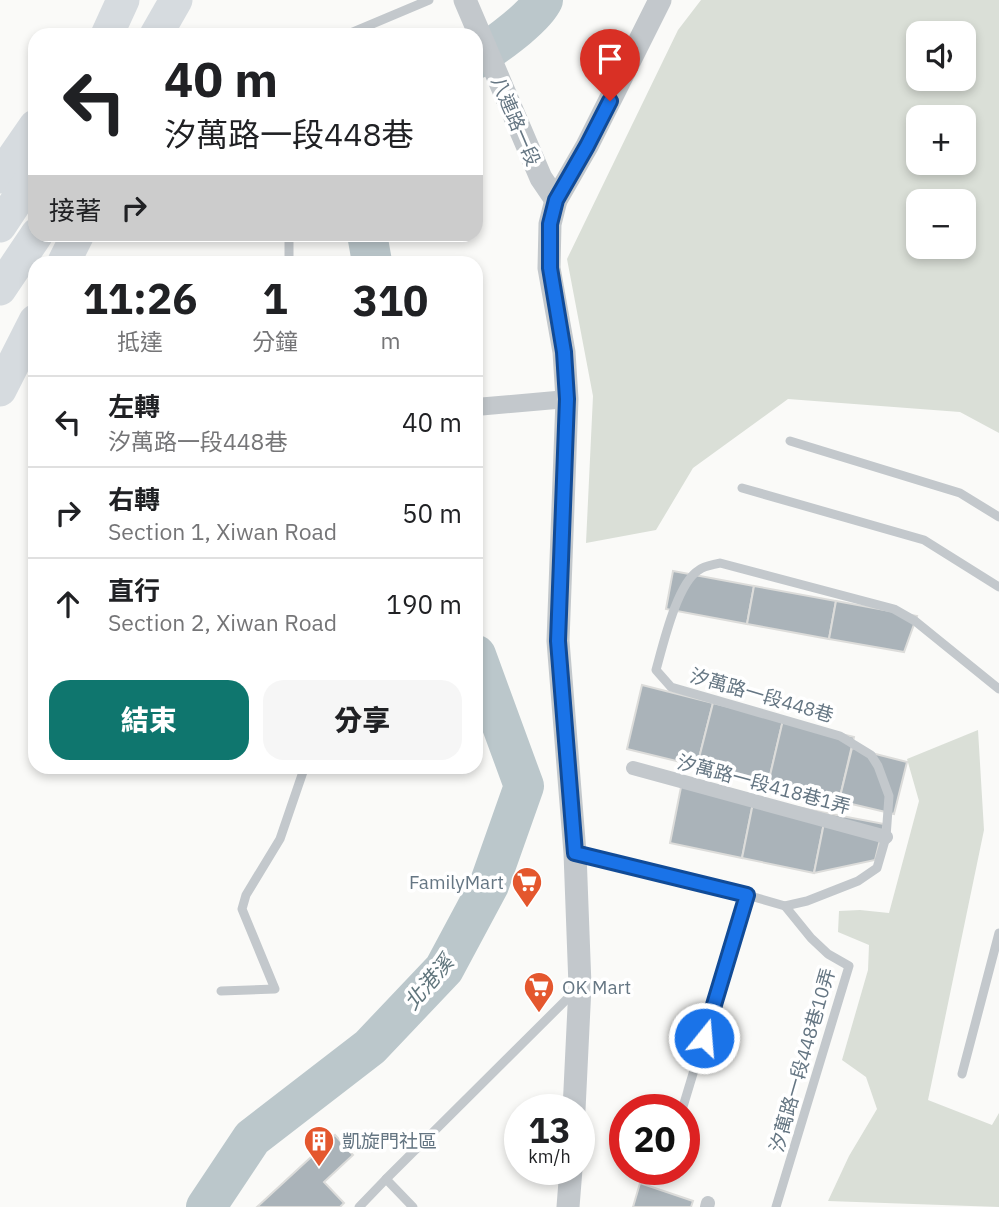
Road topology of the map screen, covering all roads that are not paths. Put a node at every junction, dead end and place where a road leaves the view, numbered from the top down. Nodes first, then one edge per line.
1 (123, 0) edge
2 (176, 0) edge
3 (182, 0) edge
4 (429, 0) edge
5 (660, 0) edge
6 (467, 4) edge
7 (110, 28) edge
8 (160, 28) edge
9 (174, 28) edge
10 (363, 28) edge
11 (477, 28) edge
12 (483, 42) edge
13 (28, 136) edge
14 (0, 177) edge
15 (28, 184) edge
16 (556, 200) junction
17 (0, 226) edge
18 (32, 242) edge
19 (0, 289) edge
20 (28, 335) edge
21 (0, 390) edge
22 (567, 399) junction
23 (483, 406) edge
24 (790, 441) dead end
25 (742, 488) dead end
26 (999, 517) edge
27 (999, 587) edge
28 (999, 689) edge
29 (633, 768) dead end
30 (302, 774) edge
31 (886, 837) junction
32 (575, 853) junction
33 (747, 895) junction
34 (785, 906) junction
35 (999, 933) edge
36 (580, 986) junction
37 (221, 991) dead end
38 (962, 1074) dead end
39 (575, 1094) edge
40 (687, 1094) edge
41 (386, 1179) junction
42 (570, 1185) edge
43 (359, 1207) edge
44 (413, 1207) edge
45 (568, 1207) edge
46 (776, 1207) edge

1 - 7 highway
2 - 8 highway
3 - 9 highway
4 - 10 lane
5 - 16 street
6 - 11 street, 八連路一段
12 - 16 street, 八連路一段
13 - 14 highway
15 - 17 highway
16 - 22 street
18 - 19 highway
20 - 21 highway
22 - 23 street
22 - 32 street
24 - 26 lane
25 - 27 lane
28 - 31 lane, 汐萬路一段448巷
29 - 31 street, 汐萬路一段418巷1弄
30 - 37 lane
31 - 34 lane, 汐萬路一段448巷
32 - 33 lane
32 - 36 street
33 - 34 lane
33 - 40 lane
34 - 46 lane, 汐萬路一段448巷10弄
35 - 38 lane
36 - 39 street
36 - 41 lane
41 - 43 lane
41 - 44 lane
42 - 45 street

